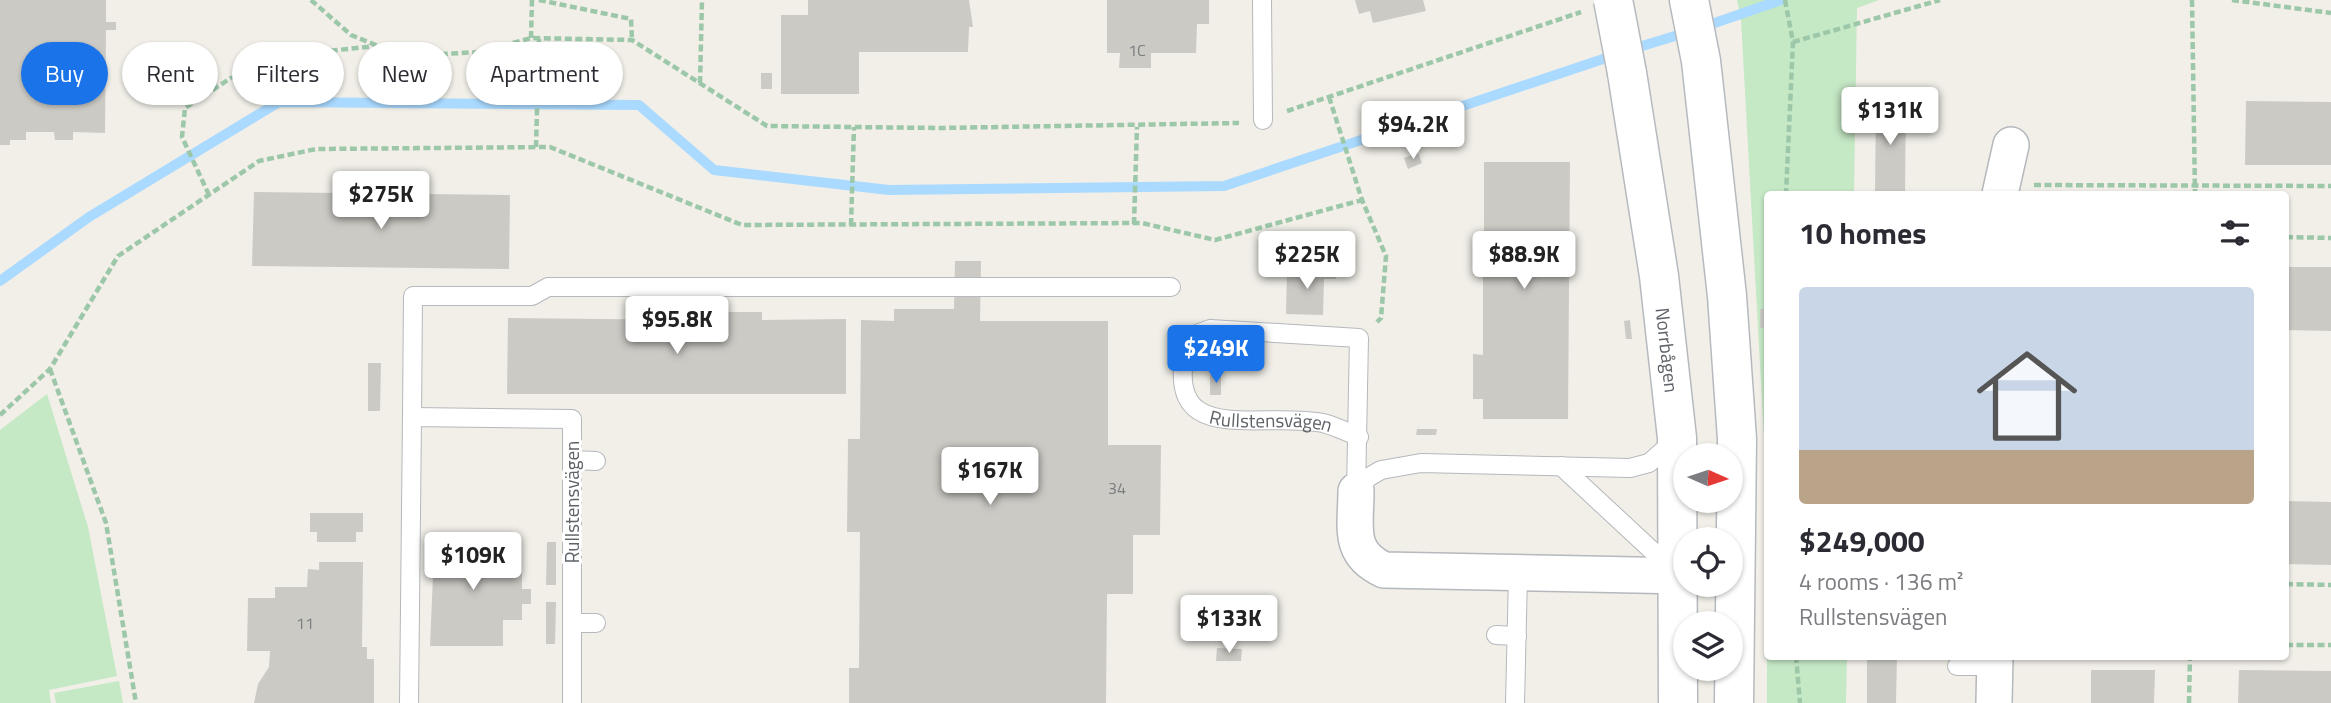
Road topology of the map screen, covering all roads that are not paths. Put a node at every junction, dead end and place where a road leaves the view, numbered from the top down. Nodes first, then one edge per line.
1 (1262, 0) edge
2 (1689, 0) edge
3 (1599, 5) edge
4 (1263, 120) road end
5 (2011, 145) dead end
6 (2001, 190) edge
7 (1171, 288) dead end
8 (412, 417) junction
9 (1359, 436) junction
10 (1677, 438) junction
11 (572, 460) junction
12 (596, 461) dead end
13 (1561, 466) junction
14 (1356, 491) junction
15 (1680, 527) edge
16 (1734, 527) edge
17 (1673, 568) edge
18 (1518, 575) junction
19 (1673, 576) edge
20 (1681, 597) edge
21 (1733, 597) edge
22 (572, 622) junction
23 (596, 623) dead end
24 (1496, 635) dead end
25 (1517, 636) junction
26 (1995, 661) edge
27 (1957, 666) dead end
28 (1515, 695) edge
29 (409, 703) edge
30 (572, 703) edge
31 (1527, 703) edge
32 (1678, 703) edge
33 (1734, 703) edge
34 (1994, 703) edge

1 - 4 lane
2 - 16 street
3 - 10 street, Norrbågen, bridge
5 - 6 street
7 - 8 lane
8 - 11 lane, Rullstensvägen
8 - 29 lane
9 - 9 lane, Rullstensvägen
9 - 14 lane, Rullstensvägen
10 - 13 lane
10 - 15 street, Norrbågen
11 - 12 lane
11 - 22 lane, Rullstensvägen
13 - 14 lane
13 - 17 lane
14 - 18 street, Rullstensvägen
18 - 19 street, Rullstensvägen
18 - 25 lane
20 - 32 street, Norrbågen
21 - 33 street
22 - 23 lane
22 - 30 lane, Rullstensvägen
24 - 25 lane
25 - 28 lane
26 - 27 lane
26 - 34 street
28 - 31 lane

